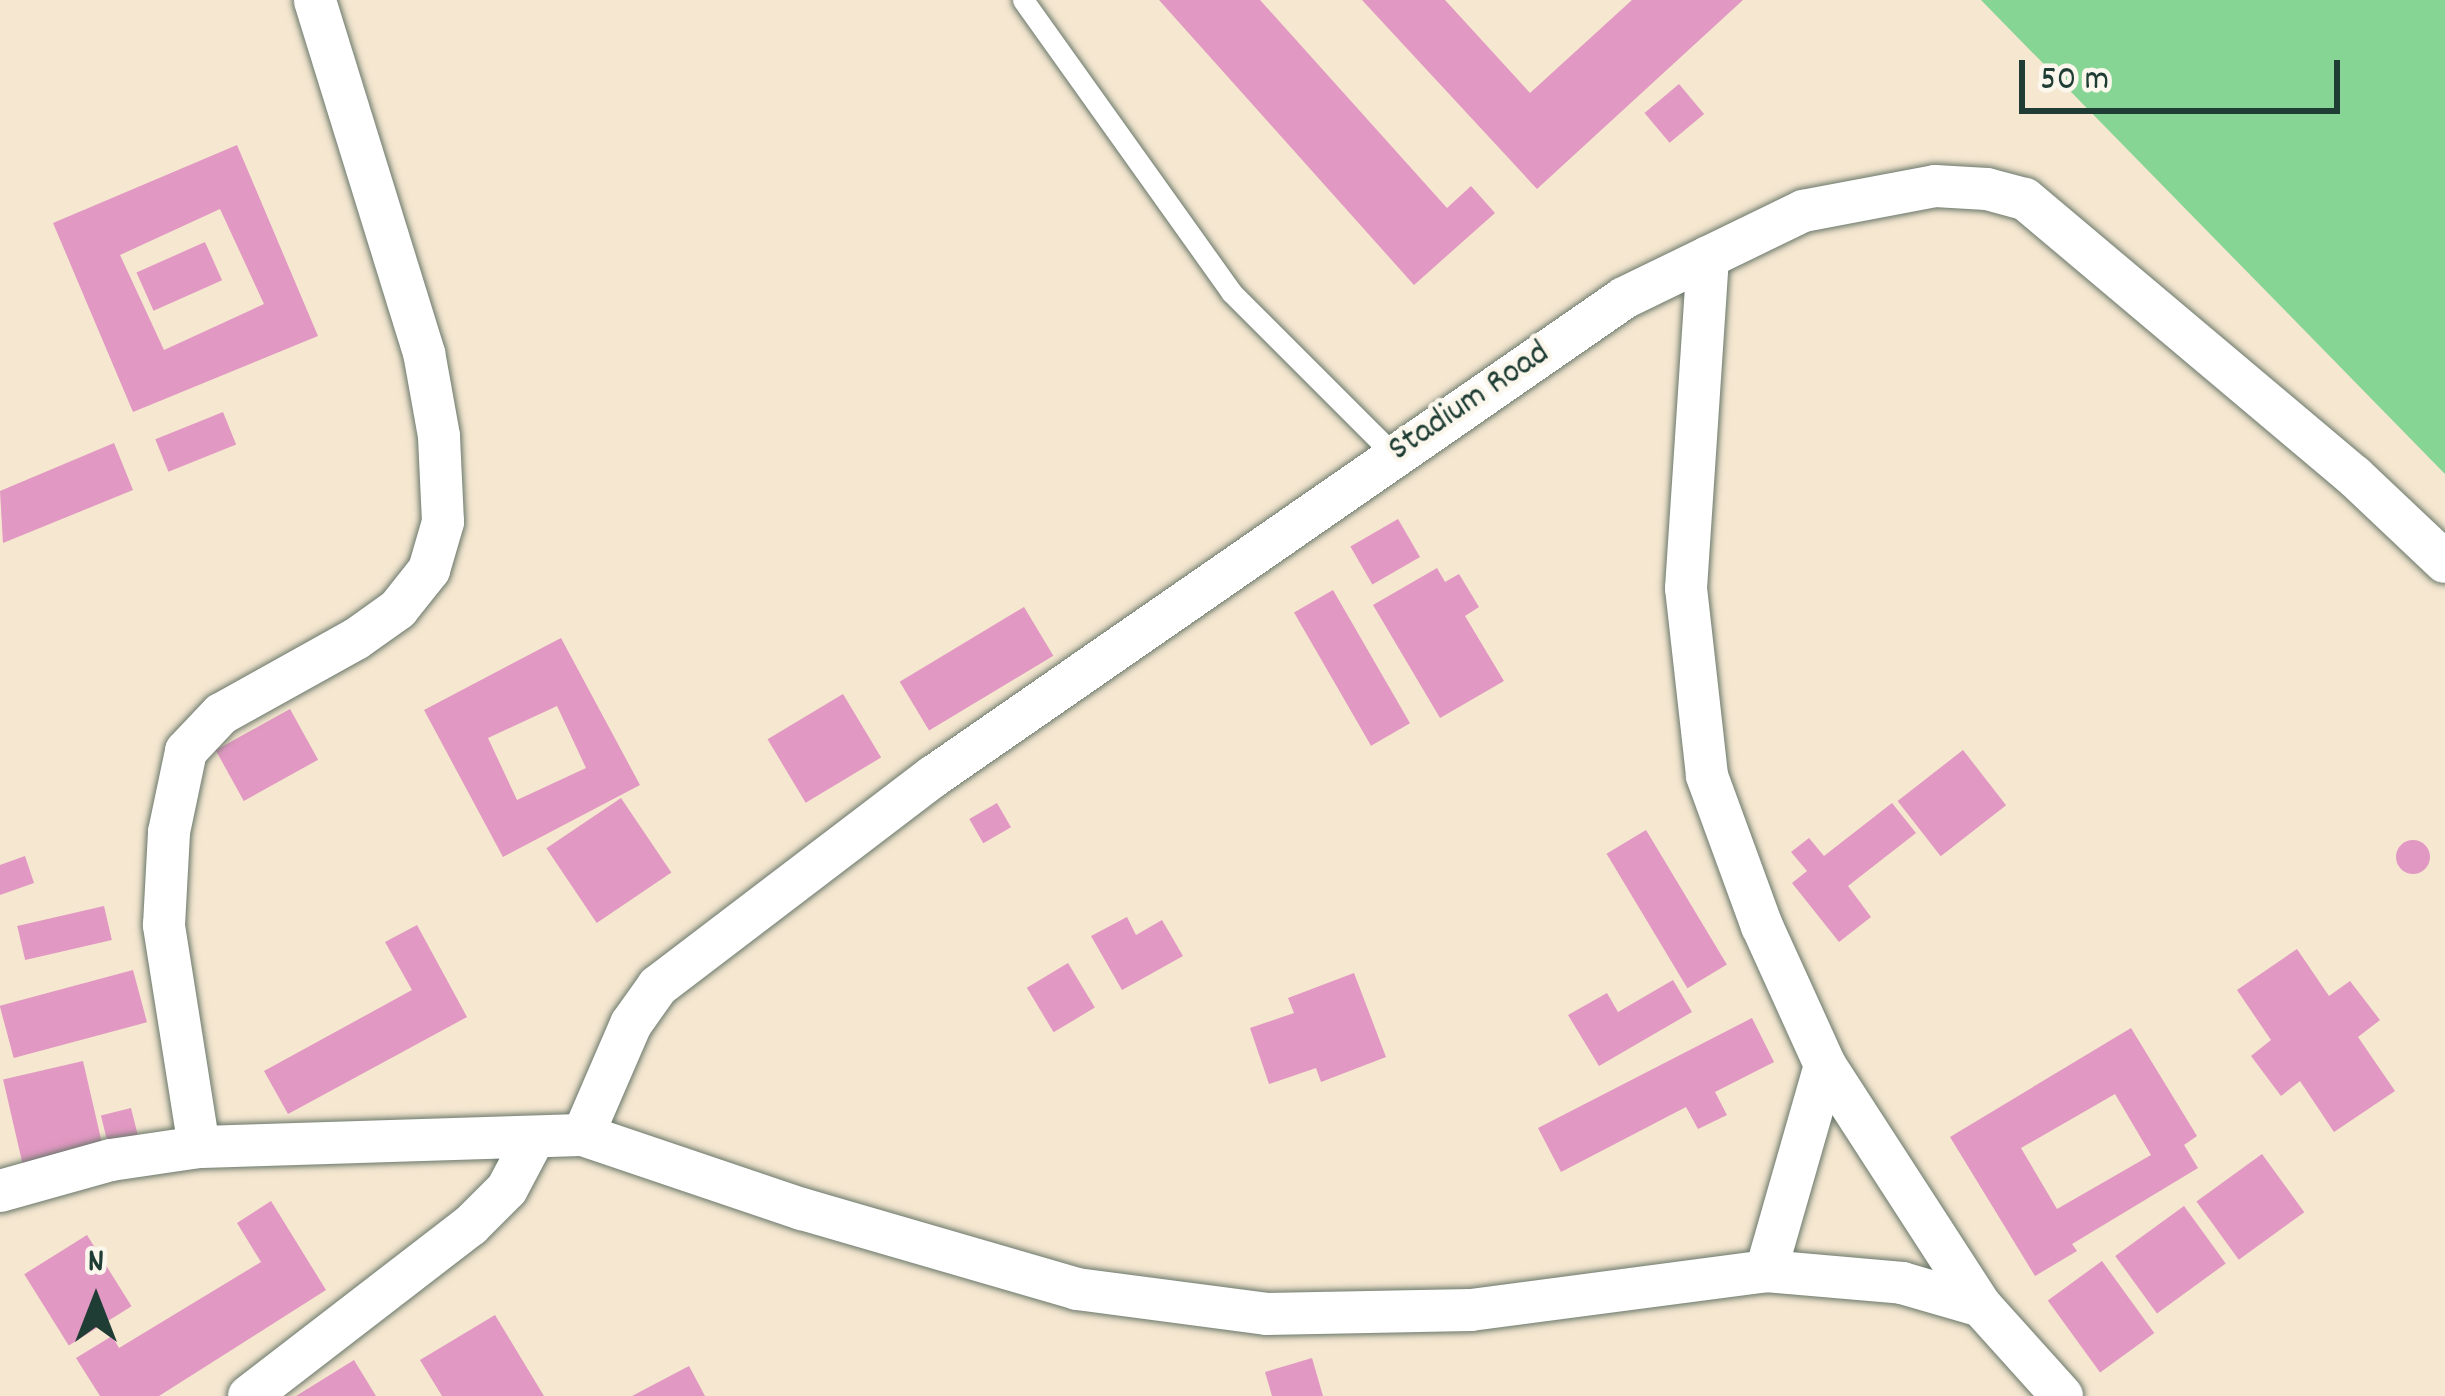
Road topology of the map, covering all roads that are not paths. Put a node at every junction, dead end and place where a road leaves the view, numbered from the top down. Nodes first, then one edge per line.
1 (315, 0) edge
2 (1023, 0) edge
3 (1708, 257) junction
4 (1394, 455) junction
5 (2445, 562) edge
6 (1825, 1065) junction
7 (583, 1135) junction
8 (534, 1138) junction
9 (200, 1147) junction
10 (0, 1191) edge
11 (1766, 1271) junction
12 (1981, 1306) junction
13 (249, 1396) edge
14 (2062, 1396) edge

1 - 9 street
2 - 4 lane
3 - 4 street, Stadium Road
3 - 5 street, Stadium Road
3 - 6 street
4 - 7 street, Stadium Road
6 - 11 street
6 - 12 street
7 - 8 street
7 - 11 street
8 - 9 street
8 - 13 street
9 - 10 street
11 - 12 street
12 - 14 street

